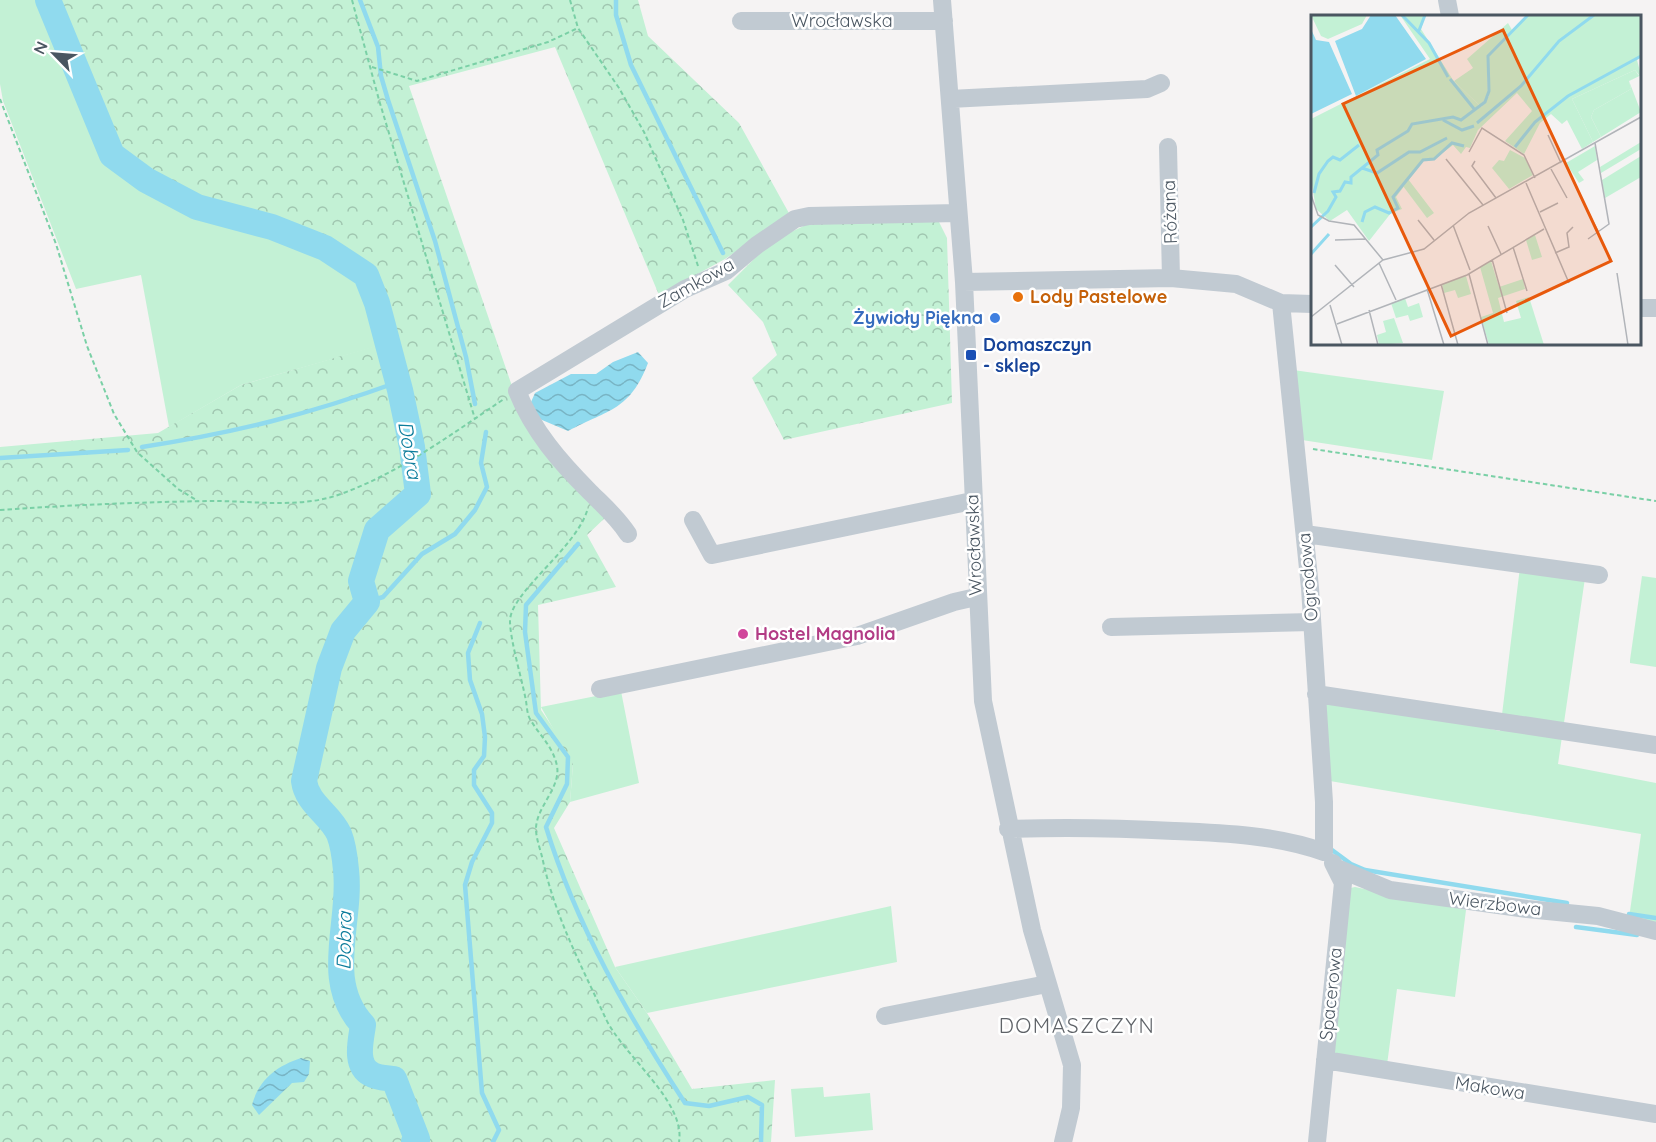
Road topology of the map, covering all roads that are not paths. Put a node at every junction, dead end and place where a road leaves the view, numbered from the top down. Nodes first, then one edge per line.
1 (942, 0) edge
2 (1447, 0) edge
3 (1450, 15) edge
4 (741, 21) dead end
5 (944, 21) junction
6 (1161, 83) dead end
7 (950, 99) junction
8 (1168, 147) dead end
9 (958, 213) junction
10 (1172, 278) junction
11 (964, 282) junction
12 (1281, 303) junction
13 (1311, 304) edge
14 (972, 501) junction
15 (693, 520) dead end
16 (628, 534) dead end
17 (1305, 534) junction
18 (1599, 575) dead end
19 (976, 597) junction
20 (1312, 622) junction
21 (1111, 627) dead end
22 (600, 689) dead end
23 (1316, 694) junction
24 (1656, 745) edge
25 (1008, 829) junction
26 (1324, 852) junction
27 (1337, 868) junction
28 (1656, 931) edge
29 (1047, 984) junction
30 (885, 1016) dead end
31 (1325, 1060) junction
32 (1656, 1114) edge
33 (1063, 1142) edge
34 (1317, 1142) edge

1 - 5 street, Wrocławska
2 - 3 street
4 - 5 street, Wrocławska
5 - 7 street, Wrocławska
6 - 7 street
7 - 9 street, Wrocławska
8 - 10 street, Różana
9 - 11 street, Wrocławska
9 - 16 street, Zamkowa
10 - 11 street
10 - 12 street
11 - 14 street, Wrocławska
12 - 13 street
12 - 17 street, Ogrodowa
14 - 15 street
14 - 19 street, Wrocławska
17 - 18 street
17 - 20 street, Ogrodowa
19 - 22 street
19 - 25 street, Wrocławska
20 - 21 street
20 - 23 street, Ogrodowa
23 - 24 street
23 - 26 street, Ogrodowa
25 - 26 street
25 - 29 street, Wrocławska
26 - 27 street
27 - 28 street, Wierzbowa
27 - 31 street, Spacerowa
29 - 30 street
29 - 33 street, Wrocławska
31 - 32 street, Makowa
31 - 34 street, Spacerowa

